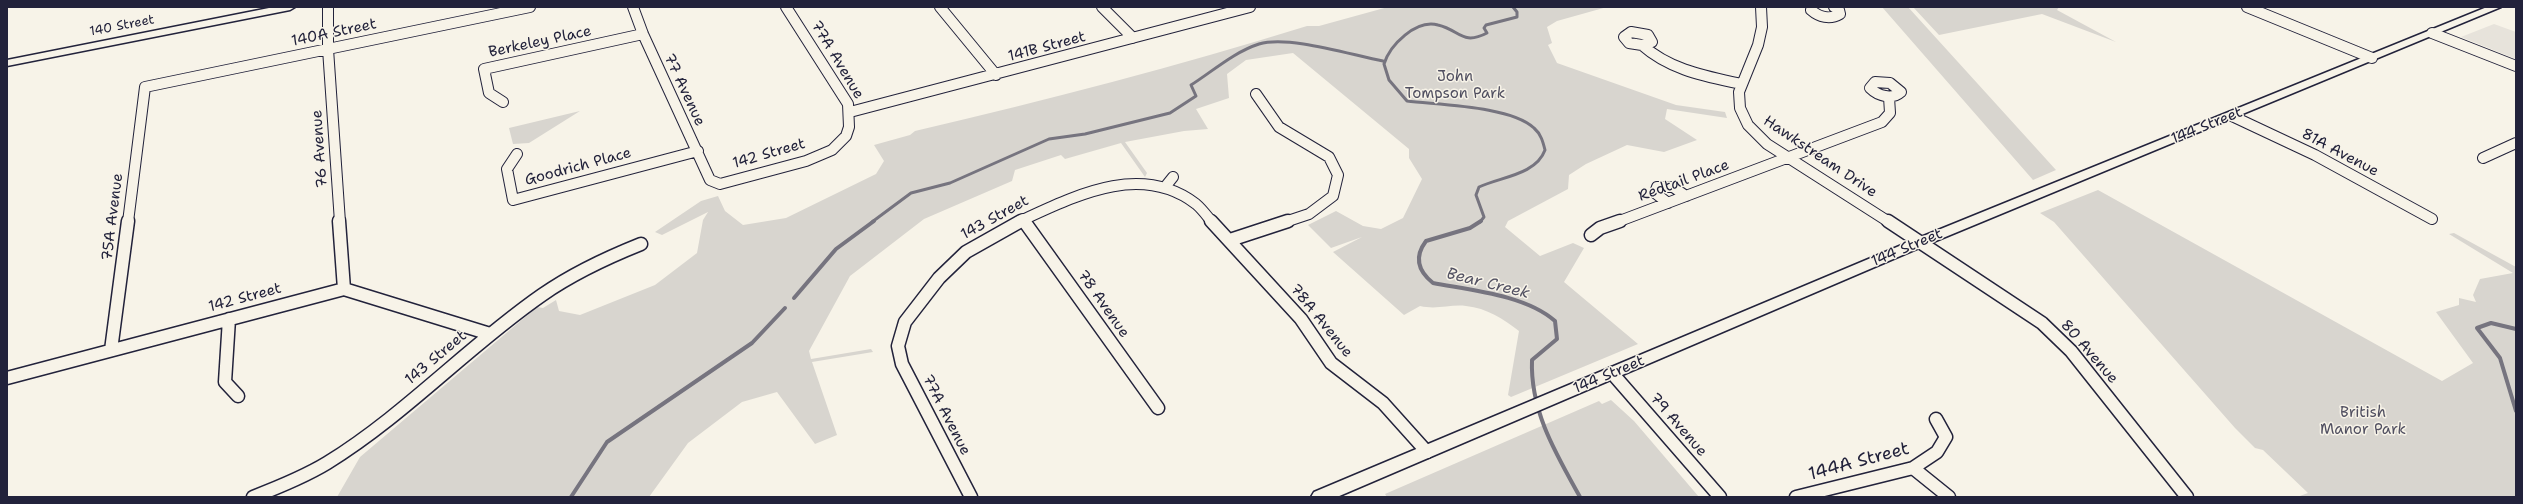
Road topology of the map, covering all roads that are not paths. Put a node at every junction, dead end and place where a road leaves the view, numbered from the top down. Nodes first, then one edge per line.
1 (290, 7) edge
2 (328, 7) edge
3 (530, 7) edge
4 (633, 7) edge
5 (786, 7) edge
6 (940, 7) edge
7 (1102, 7) edge
8 (1250, 7) edge
9 (1761, 7) edge
10 (1809, 7) edge
11 (1834, 7) edge
12 (2247, 7) edge
13 (2496, 7) edge
14 (1238, 8) edge
15 (2432, 33) junction
16 (643, 34) junction
17 (1133, 38) junction
18 (1642, 45) dead end
19 (328, 49) junction
20 (2372, 58) junction
21 (7, 63) edge
22 (2516, 66) edge
23 (996, 74) junction
24 (1741, 84) junction
25 (145, 87) joint
26 (1256, 94) dead end
27 (1889, 97) dead end
28 (503, 102) dead end
29 (850, 112) junction
30 (2232, 116) junction
31 (2516, 143) edge
32 (832, 150) joint
33 (698, 151) junction
34 (517, 154) dead end
35 (1789, 158) junction
36 (2483, 158) dead end
37 (1173, 177) dead end
38 (714, 183) joint
39 (1152, 184) joint
40 (1165, 187) junction
41 (1686, 196) junction
42 (1668, 203) junction
43 (1023, 219) junction
44 (2432, 219) dead end
45 (1591, 235) dead end
46 (1230, 240) junction
47 (1921, 242) junction
48 (641, 244) dead end
49 (344, 289) junction
50 (229, 320) junction
51 (490, 334) junction
52 (898, 346) joint
53 (112, 350) junction
54 (1612, 373) junction
55 (7, 378) edge
56 (238, 396) dead end
57 (1158, 408) dead end
58 (1936, 419) dead end
59 (1427, 452) junction
60 (1913, 468) junction
61 (253, 497) edge
62 (971, 497) edge
63 (1320, 497) edge
64 (1720, 497) edge
65 (1796, 497) edge
66 (1949, 497) edge
67 (2187, 497) edge

1 - 21 main road, 140 Street
2 - 19 street, 76 Avenue
3 - 19 street, 140A Street
4 - 16 street, 77 Avenue
5 - 29 street, 77A Avenue
6 - 23 street
7 - 17 street
8 - 14 street, 141B Street
9 - 24 street, Hawkstream Drive
10 - 11 street
12 - 20 street
13 - 15 main road, 144 Street
14 - 17 street, 141B Street
15 - 20 main road, 144 Street
15 - 22 street
16 - 28 street, Berkeley Place
16 - 33 street, 77 Avenue
17 - 23 street, 141B Street
18 - 24 street
19 - 25 street, 140A Street
19 - 49 street, 76 Avenue
20 - 30 main road, 144 Street
23 - 29 street, 141B Street
24 - 35 street, Hawkstream Drive
25 - 53 street, 75A Avenue
26 - 46 street
27 - 35 street, Redtail Place
29 - 32 street, 77A Avenue
30 - 44 street, 81A Avenue
30 - 47 main road, 144 Street
31 - 36 street
32 - 38 street, 142 Street
33 - 34 street, Goodrich Place
33 - 38 street, 77 Avenue
35 - 41 street, Redtail Place
35 - 47 street, Hawkstream Drive
37 - 40 street
39 - 40 street, 78A Avenue
39 - 43 street, 143 Street
40 - 46 street, 78A Avenue
41 - 42 street, Redtail Place
41 - 42 street
42 - 45 street, Redtail Place
43 - 52 street, 143 Street
43 - 57 street, 78 Avenue
46 - 59 street, 78A Avenue
47 - 54 main road, 144 Street
47 - 67 street, 80 Avenue
48 - 51 street, 143 Street
49 - 50 street, 142 Street
49 - 51 street
50 - 53 street, 142 Street
50 - 56 street
51 - 61 street, 143 Street
52 - 62 street, 77A Avenue
53 - 55 street, 142 Street
54 - 59 main road, 144 Street
54 - 64 street, 79 Avenue
58 - 60 street, 144A Street
59 - 63 main road, 144 Street
60 - 65 street, 144A Street
60 - 66 street

